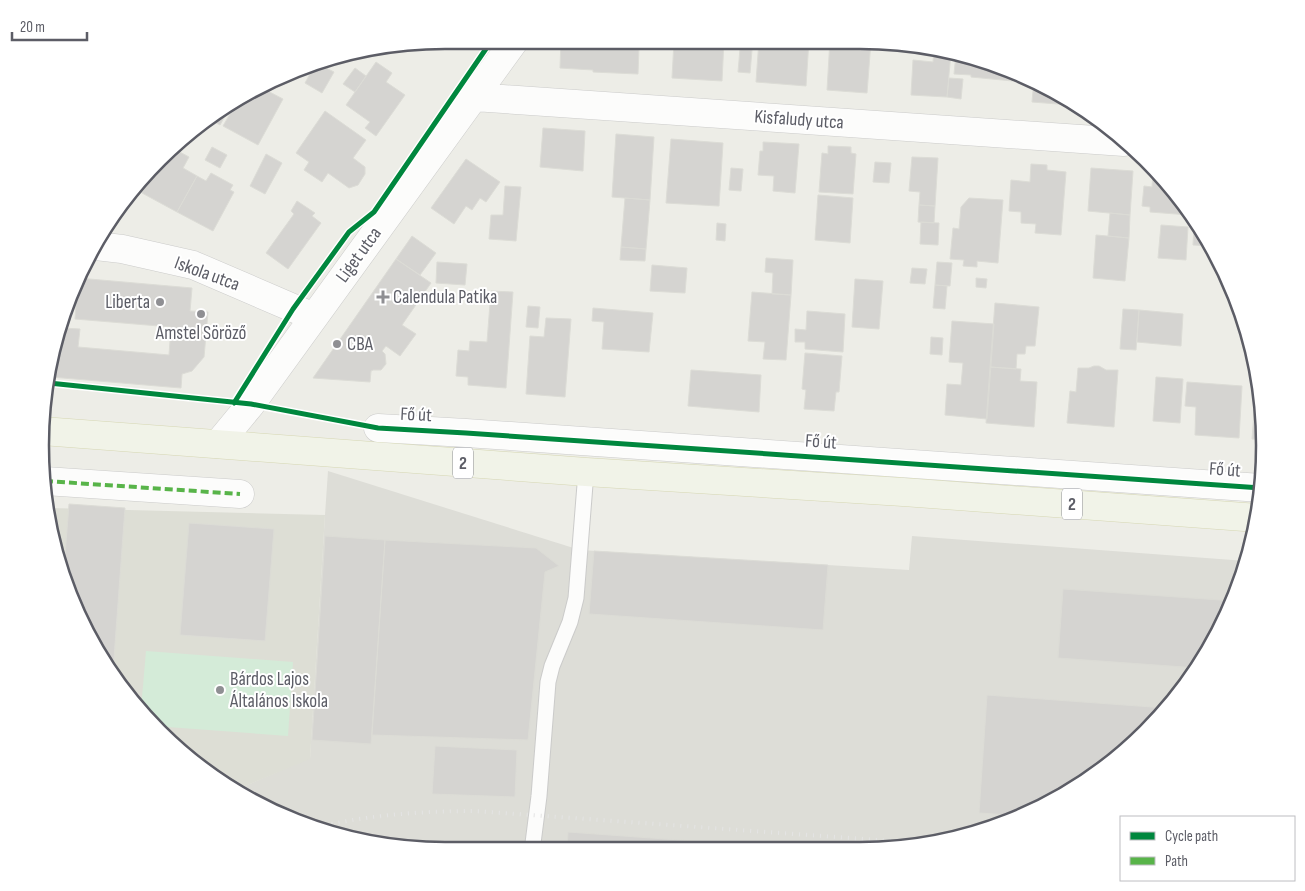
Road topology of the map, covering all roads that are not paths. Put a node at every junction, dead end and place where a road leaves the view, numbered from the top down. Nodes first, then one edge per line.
1 (509, 49) edge
2 (474, 97) junction
3 (1114, 141) edge
4 (102, 247) edge
5 (314, 317) junction
6 (378, 428) joint
7 (50, 432) edge
8 (218, 444) junction
9 (360, 455) junction
10 (887, 462) junction
11 (586, 472) junction
12 (51, 482) edge
13 (1254, 487) edge
14 (885, 491) junction
15 (240, 494) dead end
16 (1250, 517) edge
17 (533, 842) edge

1 - 2 street, Liget utca
2 - 3 street, Kisfaludy utca
2 - 5 street, Liget utca
4 - 5 street, Iskola utca
5 - 8 street, Liget utca
6 - 9 lane, Fő út
6 - 10 street, Fő út
7 - 8 main road, 2
8 - 9 main road, 2
9 - 11 main road, 2
10 - 13 street, Fő út
10 - 14 street
11 - 14 main road, 2
11 - 17 lane
12 - 15 street
14 - 16 main road, 2

